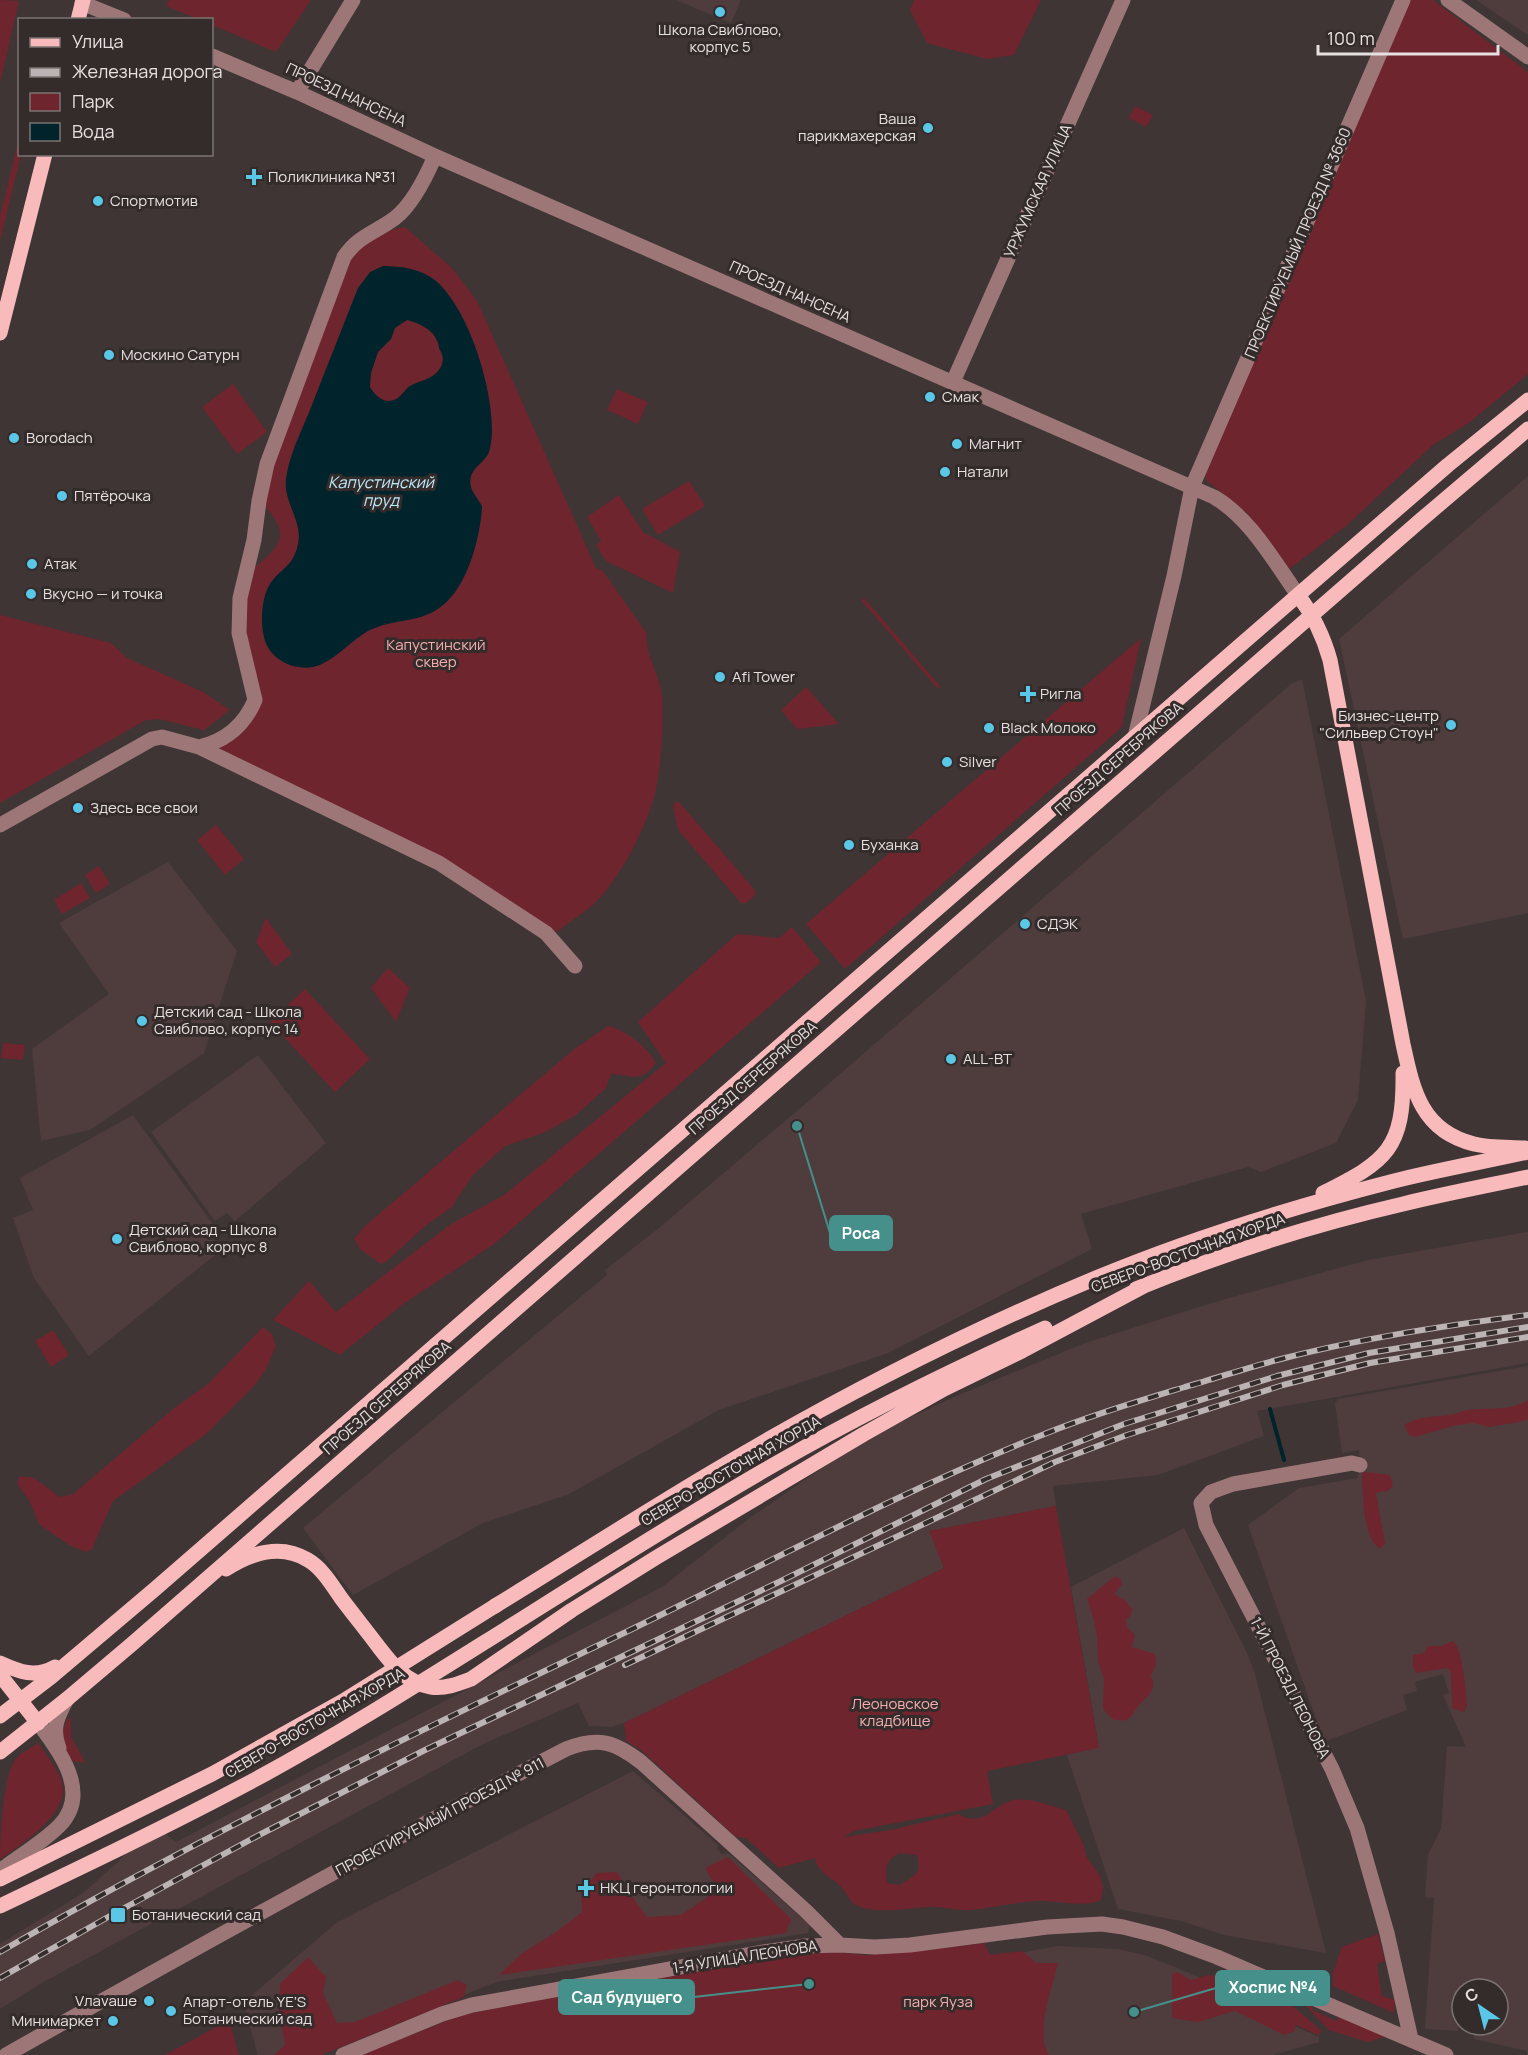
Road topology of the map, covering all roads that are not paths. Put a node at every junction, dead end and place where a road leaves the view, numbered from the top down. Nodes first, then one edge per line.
1 (353, 0) edge
2 (1123, 0) edge
3 (1403, 0) edge
4 (1448, 0) edge
5 (82, 2) edge
6 (78, 18) edge
7 (119, 18) edge
8 (213, 56) edge
9 (1528, 57) edge
10 (297, 92) junction
11 (44, 156) edge
12 (435, 156) junction
13 (0, 333) edge
14 (953, 382) junction
15 (1528, 400) edge
16 (1528, 429) edge
17 (1192, 487) junction
18 (1298, 595) junction
19 (1312, 614) junction
20 (1135, 737) junction
21 (199, 747) junction
22 (0, 825) edge
23 (575, 966) dead end
24 (1403, 1044) junction
25 (1528, 1150) edge
26 (1528, 1177) edge
27 (1293, 1208) junction
28 (1146, 1285) junction
29 (1360, 1465) dead end
30 (196, 1587) junction
31 (76, 1655) junction
32 (0, 1663) edge
33 (0, 1675) edge
34 (67, 1699) junction
35 (19, 1701) junction
36 (0, 1716) edge
37 (38, 1723) junction
38 (0, 1752) edge
39 (66, 1761) junction
40 (0, 1871) edge
41 (0, 1879) edge
42 (0, 1906) edge
43 (840, 1945) junction
44 (1412, 2039) junction
45 (6, 2055) edge
46 (343, 2055) edge
47 (1446, 2055) edge

1 - 10 street
2 - 14 street, УРЖУМСКАЯ УЛИЦА
3 - 17 street, ПРОЕКТИРУЕМЫЙ ПРОЕЗД № 3660
4 - 9 street
5 - 6 main road
5 - 7 street
8 - 10 street, ПРОЕЗД НАНСЕНА
10 - 12 street, ПРОЕЗД НАНСЕНА
11 - 13 main road
12 - 14 street, ПРОЕЗД НАНСЕНА
12 - 21 street
14 - 17 street, ПРОЕЗД НАНСЕНА
15 - 18 main road, ПРОЕЗД СЕРЕБРЯКОВА
16 - 19 main road, ПРОЕЗД СЕРЕБРЯКОВА
17 - 18 street, ПРОЕЗД НАНСЕНА
17 - 20 street, ПРОЕКТИРУЕМЫЙ ПРОЕЗД № 3660
18 - 19 main road, ПРОЕЗД НАНСЕНА
18 - 20 main road, ПРОЕЗД СЕРЕБРЯКОВА
19 - 24 main road, ПРОЕЗД НАНСЕНА
19 - 30 main road, ПРОЕЗД СЕРЕБРЯКОВА
20 - 31 main road, ПРОЕЗД СЕРЕБРЯКОВА
21 - 22 street
21 - 23 street
24 - 25 main road
24 - 27 main road
25 - 27 main road, СЕВЕРО-ВОСТОЧНАЯ ХОРДА
26 - 28 main road, СЕВЕРО-ВОСТОЧНАЯ ХОРДА
27 - 41 main road, СЕВЕРО-ВОСТОЧНАЯ ХОРДА, bridge
28 - 30 main road
28 - 42 main road, СЕВЕРО-ВОСТОЧНАЯ ХОРДА, bridge
29 - 44 street, 1-Й ПРОЕЗД ЛЕОНОВА
30 - 34 main road, ПРОЕЗД СЕРЕБРЯКОВА
31 - 32 main road
31 - 35 main road, ПРОЕЗД СЕРЕБРЯКОВА
33 - 35 main road
34 - 37 main road, ПРОЕЗД СЕРЕБРЯКОВА
34 - 39 street
35 - 36 main road, ПРОЕЗД СЕРЕБРЯКОВА
35 - 37 main road
37 - 38 main road, ПРОЕЗД СЕРЕБРЯКОВА
37 - 39 street
39 - 40 street
43 - 44 street, 1-Я УЛИЦА ЛЕОНОВА
43 - 45 street, ПРОЕКТИРУЕМЫЙ ПРОЕЗД № 911
43 - 46 street, 1-Я УЛИЦА ЛЕОНОВА
44 - 47 street, 1-Я УЛИЦА ЛЕОНОВА

